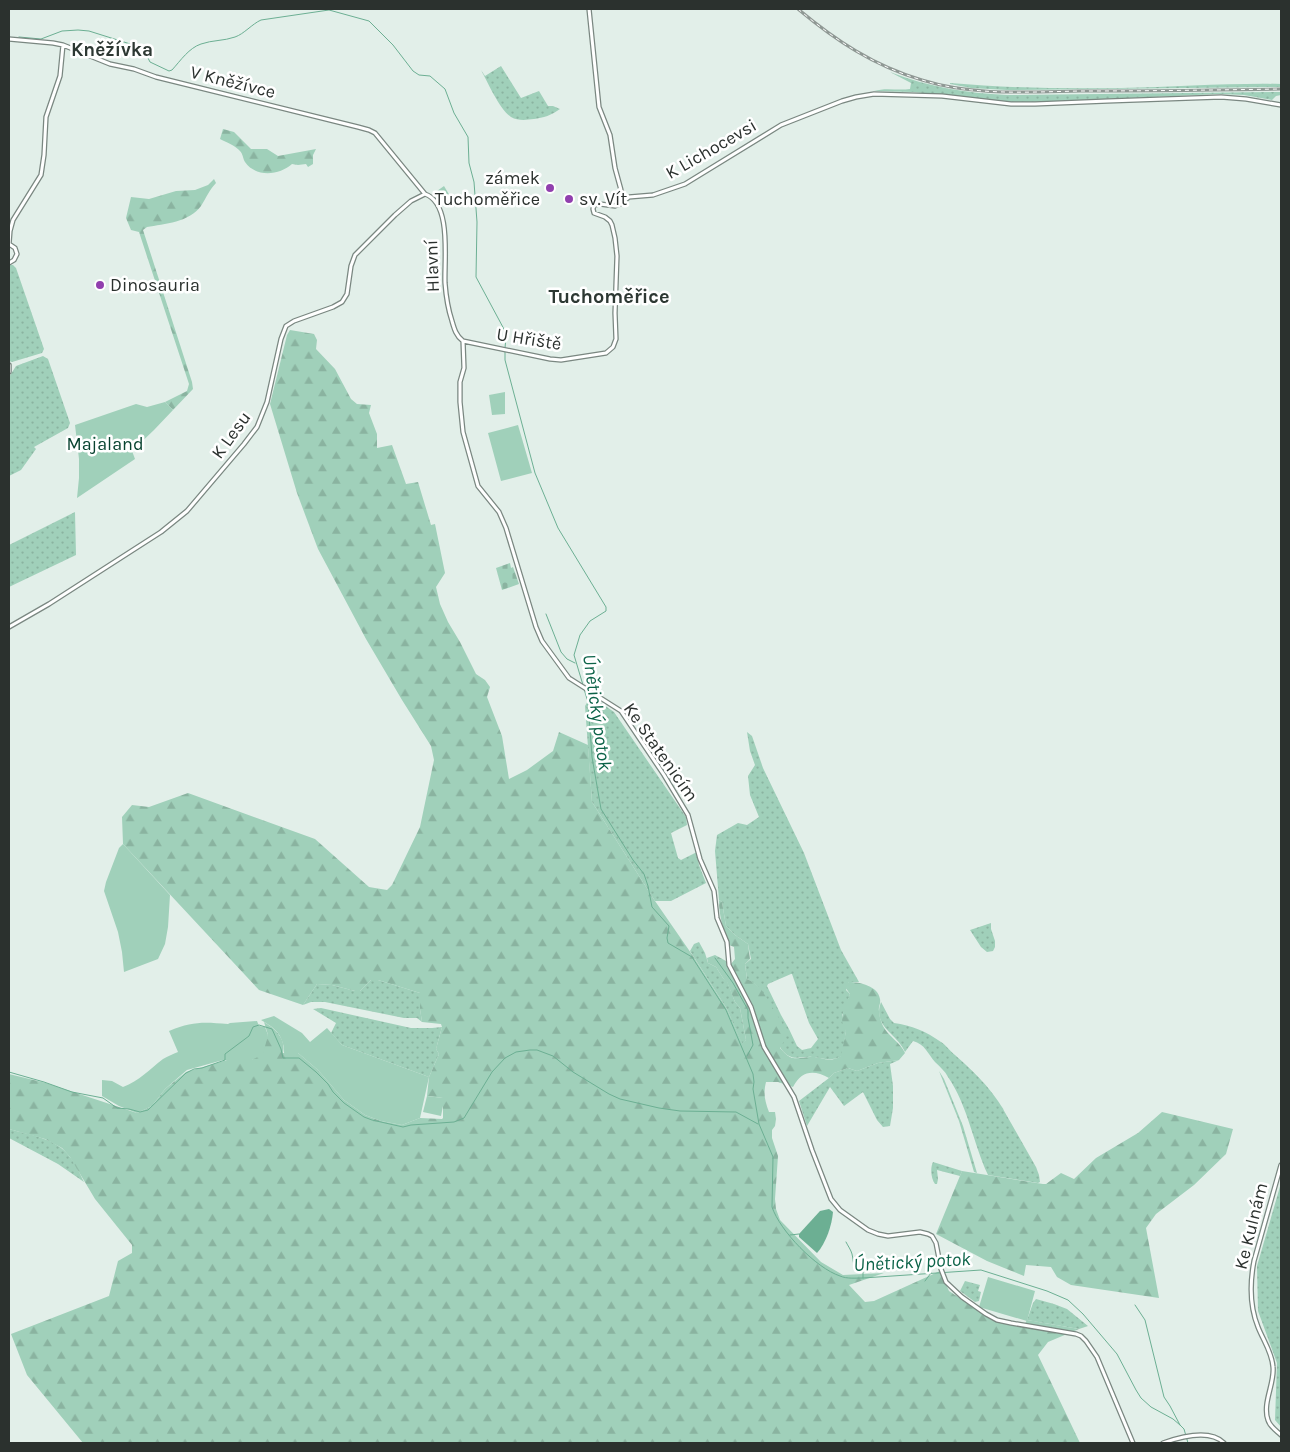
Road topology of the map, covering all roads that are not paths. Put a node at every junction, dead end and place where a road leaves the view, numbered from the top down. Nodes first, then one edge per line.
1 (589, 9) edge
2 (9, 39) edge
3 (63, 45) junction
4 (1281, 104) edge
5 (425, 194) junction
6 (625, 200) junction
7 (9, 244) edge
8 (9, 263) edge
9 (615, 313) joint
10 (463, 341) junction
11 (9, 365) edge
12 (9, 372) edge
13 (9, 627) edge
14 (1281, 1165) edge
15 (1281, 1435) edge
16 (1133, 1443) edge
17 (1163, 1443) edge
18 (1224, 1443) edge

1 - 6 street
2 - 3 street, V Kněžívce
3 - 5 street, V Kněžívce
3 - 7 street
4 - 6 street, K Lichocevsi
5 - 10 street, Hlavní
5 - 13 street, K Lesu
6 - 9 street, K Lichocevsi
7 - 8 street
9 - 10 street, U Hřiště
10 - 16 street, Ke Statenicím
11 - 12 street
14 - 15 street, Ke Kulnám
17 - 18 street

